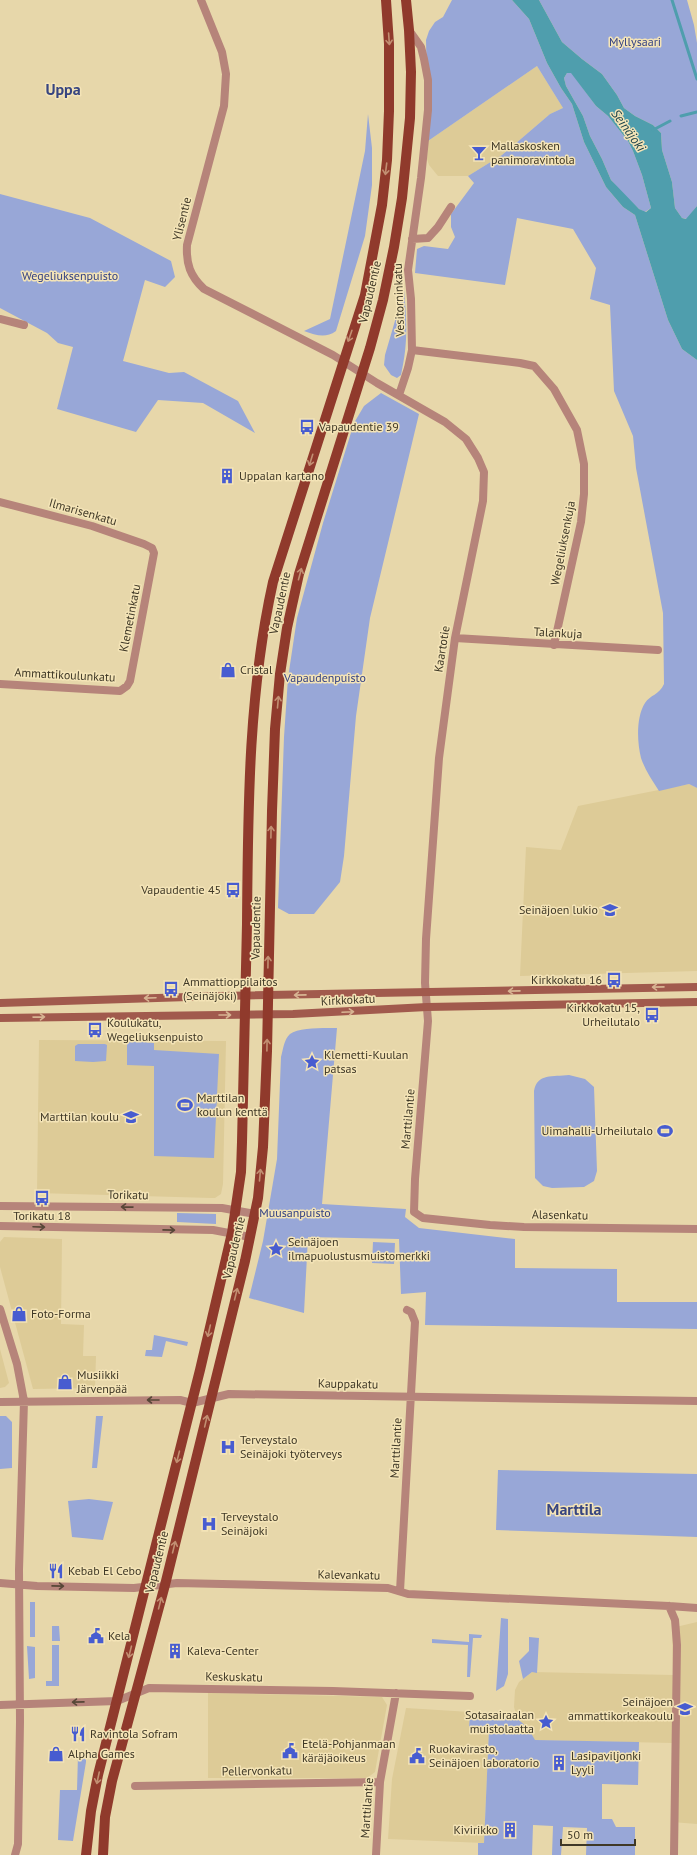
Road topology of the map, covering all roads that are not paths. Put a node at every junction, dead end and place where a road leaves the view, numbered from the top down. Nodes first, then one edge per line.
1 (201, 0) edge
2 (386, 0) edge
3 (406, 0) edge
4 (409, 30) junction
5 (451, 207) dead end
6 (412, 239) junction
7 (0, 319) edge
8 (24, 325) dead end
9 (412, 350) junction
10 (343, 361) junction
11 (362, 374) junction
12 (399, 395) junction
13 (0, 502) edge
14 (154, 553) joint
15 (456, 638) junction
16 (554, 645) junction
17 (658, 650) dead end
18 (0, 684) edge
19 (127, 686) joint
20 (697, 987) edge
21 (425, 992) junction
22 (268, 995) junction
23 (245, 996) junction
24 (0, 1002) edge
25 (697, 1002) edge
26 (427, 1008) junction
27 (244, 1015) junction
28 (267, 1015) junction
29 (0, 1018) edge
30 (0, 1206) edge
31 (236, 1210) junction
32 (255, 1214) junction
33 (423, 1218) joint
34 (0, 1226) edge
35 (697, 1229) edge
36 (232, 1233) junction
37 (250, 1237) junction
38 (0, 1309) edge
39 (407, 1310) dead end
40 (411, 1397) junction
41 (211, 1399) junction
42 (24, 1401) junction
43 (697, 1401) edge
44 (0, 1402) edge
45 (192, 1403) junction
46 (0, 1583) edge
47 (20, 1585) junction
48 (165, 1585) junction
49 (146, 1587) junction
50 (400, 1591) junction
51 (669, 1606) junction
52 (697, 1608) edge
53 (396, 1693) junction
54 (135, 1694) junction
55 (470, 1696) dead end
56 (118, 1700) junction
57 (20, 1704) junction
58 (0, 1705) edge
59 (380, 1782) junction
60 (135, 1786) dead end
61 (15, 1855) edge
62 (86, 1855) edge
63 (103, 1855) edge
64 (376, 1855) edge
65 (674, 1855) edge

1 - 10 street, Ylisentie
2 -> 10 main road, Vapaudentie
3 - 4 main road, Vapaudentie
4 - 6 street, Vesitorninkatu
4 - 11 main road, Vapaudentie
5 - 6 street
6 - 9 street, Vesitorninkatu
7 - 8 street
9 - 12 street, Vesitorninkatu
9 - 16 street, Wegeliuksenkuja
10 - 11 street, Ylisentie
10 -> 23 main road, Vapaudentie
11 - 12 street, Kaartotie
22 -> 11 main road, Vapaudentie
12 - 15 street, Kaartotie
13 - 14 street, Ilmarisenkatu
14 - 19 street, Klemetinkatu
15 - 16 street, Talankuja
15 - 21 street, Kaartotie
16 - 17 street, Talankuja
18 - 19 street, Ammattikoulunkatu
20 -> 21 main road, Kirkkokatu
21 -> 22 main road, Kirkkokatu
21 - 26 street, Marttilantie
22 - 23 main road, Kirkkokatu
22 - 28 main road, Vapaudentie
23 -> 24 main road, Kirkkokatu
23 - 27 main road, Vapaudentie
25 - 26 main road, Kirkkokatu
28 -> 26 main road, Kirkkokatu
26 - 33 street, Marttilantie
27 - 28 main road, Kirkkokatu
29 -> 27 main road, Kirkkokatu
27 - 31 main road, Vapaudentie
32 -> 28 main road, Vapaudentie
31 -> 30 street, Torikatu
31 - 32 street, Torikatu
31 - 36 main road, Vapaudentie
32 - 37 main road, Vapaudentie
33 - 35 street, Alasenkatu
34 -> 36 street
36 - 37 street
36 -> 45 main road, Vapaudentie
41 -> 37 main road, Vapaudentie
38 - 42 street
39 - 40 street, Marttilantie
40 - 41 street, Kauppakatu
40 - 43 street, Kauppakatu
40 - 50 street, Marttilantie
41 - 45 street, Kauppakatu
48 -> 41 main road, Vapaudentie
42 - 44 street, Kauppakatu
45 -> 42 street, Kauppakatu
42 - 47 street
45 -> 49 main road, Vapaudentie
46 - 47 street, Kalevankatu
47 -> 49 street, Kalevankatu
47 - 57 street
48 - 49 street, Kalevankatu
48 - 50 street, Kalevankatu
54 -> 48 main road, Vapaudentie
49 -> 56 main road, Vapaudentie
50 - 51 street, Kalevankatu
51 - 52 street, Kalevankatu
51 - 65 street
53 - 54 street, Keskuskatu
53 - 55 street, Keskuskatu
53 - 59 street, Marttilantie
54 - 56 street, Keskuskatu
54 - 63 main road, Vapaudentie
56 -> 57 street, Keskuskatu
56 -> 62 main road, Vapaudentie
57 - 58 street, Keskuskatu
57 - 61 street
59 - 60 street, Pellervonkatu
59 - 64 street, Marttilantie

